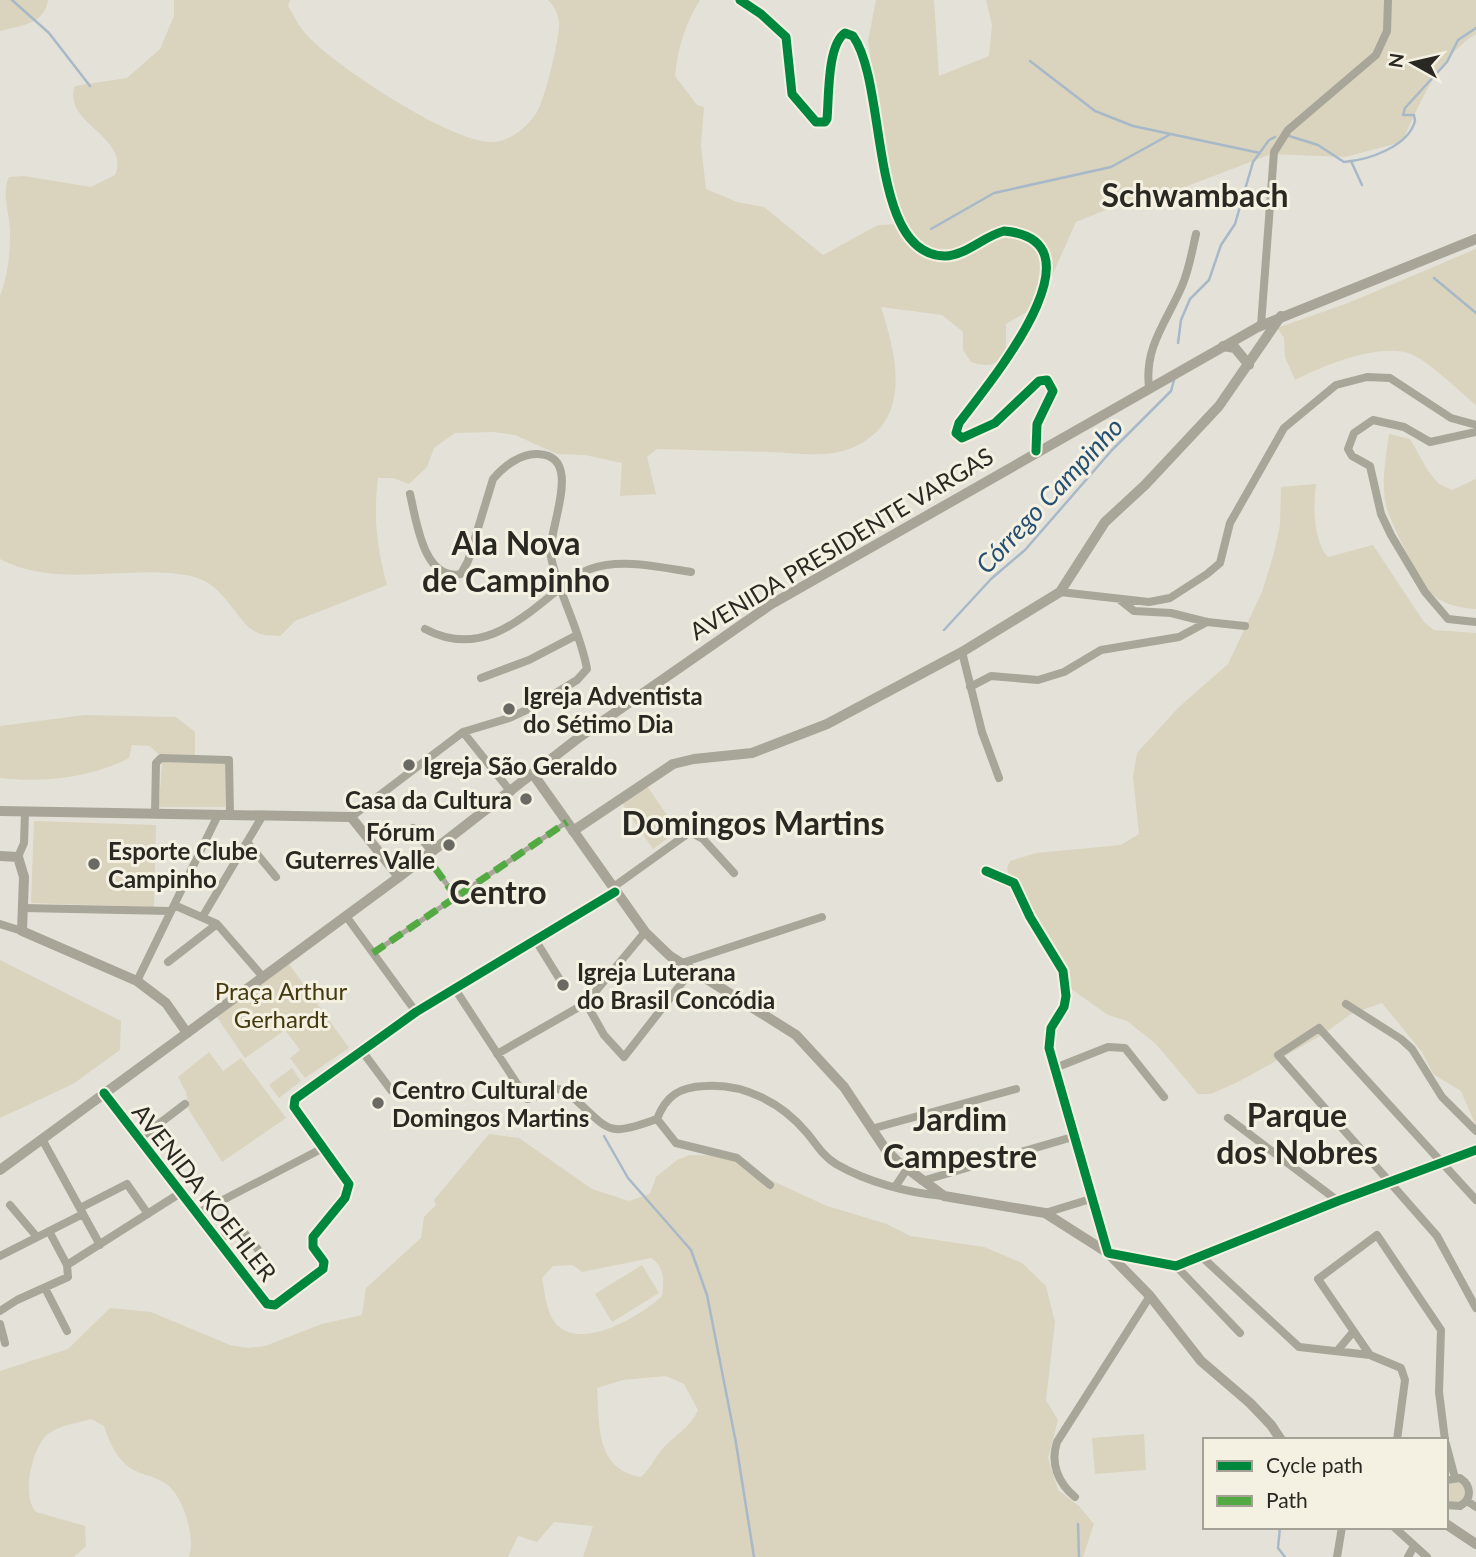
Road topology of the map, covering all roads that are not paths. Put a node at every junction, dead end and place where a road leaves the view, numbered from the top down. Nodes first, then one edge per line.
1 (740, 0) edge
2 (1388, 0) edge
3 (1196, 234) dead end
4 (1476, 239) edge
5 (1281, 316) junction
6 (1261, 325) junction
7 (1222, 345) junction
8 (1249, 365) junction
9 (1149, 387) junction
10 (1476, 425) edge
11 (1476, 432) edge
12 (1036, 451) junction
13 (410, 494) dead end
14 (691, 572) dead end
15 (561, 588) junction
16 (1060, 592) junction
17 (1120, 600) junction
18 (1207, 622) junction
19 (1476, 622) edge
20 (1245, 626) dead end
21 (425, 629) dead end
22 (577, 635) junction
23 (962, 652) junction
24 (481, 678) dead end
25 (970, 687) junction
26 (463, 732) junction
27 (533, 774) junction
28 (999, 778) dead end
29 (511, 792) junction
30 (0, 811) edge
31 (25, 812) junction
32 (155, 814) junction
33 (224, 815) junction
34 (263, 815) junction
35 (351, 817) junction
36 (570, 827) junction
37 (413, 828) dead end
38 (247, 842) junction
39 (432, 852) junction
40 (0, 856) edge
41 (18, 857) junction
42 (435, 868) dead end
43 (986, 871) dead end
44 (734, 873) dead end
45 (276, 877) dead end
46 (399, 877) junction
47 (613, 890) junction
48 (456, 897) junction
49 (23, 908) junction
50 (173, 908) junction
51 (203, 916) junction
52 (346, 916) junction
53 (822, 917) dead end
54 (0, 923) edge
55 (217, 924) junction
56 (22, 931) junction
57 (645, 932) junction
58 (536, 941) junction
59 (373, 953) junction
60 (168, 962) dead end
61 (682, 963) junction
62 (692, 970) junction
63 (263, 977) junction
64 (137, 981) junction
65 (562, 983) dead end
66 (455, 989) junction
67 (586, 1003) junction
68 (1346, 1004) dead end
69 (416, 1012) junction
70 (187, 1033) junction
71 (362, 1051) junction
72 (497, 1055) junction
73 (1055, 1068) junction
74 (1016, 1089) dead end
75 (391, 1090) dead end
76 (104, 1093) junction
77 (1164, 1097) dead end
78 (185, 1104) dead end
79 (1228, 1118) dead end
80 (657, 1119) junction
81 (872, 1129) junction
82 (1476, 1131) edge
83 (1076, 1136) junction
84 (42, 1139) junction
85 (139, 1139) junction
86 (325, 1147) junction
87 (1476, 1150) edge
88 (1440, 1163) junction
89 (3, 1168) edge
90 (907, 1169) junction
91 (0, 1177) edge
92 (922, 1181) junction
93 (1391, 1181) junction
94 (770, 1185) dead end
95 (895, 1186) junction
96 (182, 1192) junction
97 (944, 1196) junction
98 (1094, 1198) junction
99 (1476, 1200) edge
100 (1338, 1201) junction
101 (10, 1205) dead end
102 (81, 1211) junction
103 (198, 1213) junction
104 (1045, 1213) junction
105 (148, 1214) junction
106 (49, 1231) junction
107 (37, 1237) junction
108 (218, 1239) junction
109 (100, 1245) junction
110 (260, 1252) dead end
111 (1108, 1253) junction
112 (0, 1256) edge
113 (1202, 1258) junction
114 (67, 1265) junction
115 (1176, 1266) junction
116 (46, 1290) junction
117 (1150, 1296) junction
118 (1476, 1308) edge
119 (0, 1311) edge
120 (0, 1324) edge
121 (67, 1331) dead end
122 (1353, 1332) junction
123 (1240, 1333) dead end
124 (5, 1343) dead end
125 (1337, 1351) junction
126 (1370, 1355) junction
127 (1280, 1438) edge
128 (1397, 1438) edge
129 (1445, 1438) edge
130 (1448, 1457) edge
131 (1451, 1479) edge
132 (1075, 1497) dead end
133 (1467, 1501) junction
134 (1448, 1505) edge
135 (1476, 1507) edge
136 (1448, 1525) edge
137 (1342, 1529) edge
138 (1396, 1529) edge
139 (1476, 1544) edge
140 (1415, 1546) junction
141 (1337, 1557) edge
142 (1408, 1557) edge
143 (1427, 1557) edge

1 - 12 street
2 - 6 street
3 - 9 street
4 - 5 main road, AVENIDA PRESIDENTE VARGAS
5 - 6 main road, AVENIDA PRESIDENTE VARGAS
5 - 8 street
6 - 7 main road, AVENIDA PRESIDENTE VARGAS
7 - 8 street
7 - 9 main road, AVENIDA PRESIDENTE VARGAS
8 - 16 street
9 - 12 main road, AVENIDA PRESIDENTE VARGAS
10 - 17 street
11 - 19 street
12 - 27 main road, AVENIDA PRESIDENTE VARGAS
13 - 15 street
14 - 15 street
15 - 21 street
15 - 22 street
16 - 17 street
16 - 23 street
17 - 18 street
18 - 20 street
18 - 25 street
22 - 24 street
22 - 26 street
23 - 25 street
23 - 36 street
25 - 28 street
26 - 29 street
26 - 35 street
27 - 29 main road, AVENIDA PRESIDENTE VARGAS
27 - 36 main road
29 - 39 main road, AVENIDA PRESIDENTE VARGAS
30 - 31 main road
31 - 32 main road
31 - 41 street
32 - 33 main road
32 - 33 street
33 - 34 main road
33 - 50 street
34 - 35 main road
34 - 38 street
35 - 46 main road
36 - 47 main road
36 - 48 street
37 - 39 street
38 - 45 street
38 - 51 street
39 - 46 main road, AVENIDA PRESIDENTE VARGAS
40 - 41 main road
41 - 49 main road
42 - 48 street
43 - 73 street
44 - 47 street
46 - 52 main road, AVENIDA PRESIDENTE VARGAS
47 - 57 main road
47 - 58 street
48 - 59 street
49 - 50 street
49 - 56 main road
50 - 51 street
50 - 64 street
51 - 55 street
52 - 59 street
52 - 63 main road, AVENIDA PRESIDENTE VARGAS
53 - 61 street
54 - 56 street
55 - 60 street
55 - 63 street
56 - 64 main road
57 - 61 main road
57 - 67 street
58 - 65 street
58 - 66 street
59 - 69 street
61 - 62 main road
62 - 67 street
62 - 81 main road
63 - 70 main road, AVENIDA PRESIDENTE VARGAS
64 - 70 main road
66 - 69 street
66 - 72 street
67 - 72 street
68 - 82 street
69 - 71 street
70 - 76 street, AVENIDA PRESIDENTE VARGAS
71 - 75 street
71 - 86 street
72 - 80 street
73 - 77 street
73 - 83 street
74 - 81 street
76 - 84 street, AVENIDA PRESIDENTE VARGAS
76 - 85 street, AVENIDA KOEHLER
78 - 85 street
79 - 100 street
80 - 94 street
80 - 95 street
81 - 90 main road
83 - 92 street
83 - 98 street
84 - 89 street, AVENIDA PRESIDENTE VARGAS
84 - 102 street
85 - 96 street, AVENIDA KOEHLER
86 - 103 street
86 - 108 street, AVENIDA KOEHLER
87 - 88 street
88 - 93 street
88 - 93 street
88 - 99 street
89 - 91 street
90 - 92 main road
90 - 95 street
92 - 97 main road
93 - 100 street
93 - 118 street
95 - 97 street
96 - 103 street, AVENIDA KOEHLER
96 - 105 street
97 - 104 main road
98 - 104 street
98 - 111 street
100 - 113 street
101 - 107 street
102 - 105 street
102 - 106 street
102 - 109 street
103 - 108 street, AVENIDA KOEHLER
104 - 111 main road
105 - 109 street
106 - 107 street
106 - 114 street
107 - 112 street
108 - 110 street
109 - 114 street
111 - 115 street
111 - 117 main road
113 - 115 street
113 - 125 street
114 - 116 street
115 - 123 street
116 - 119 street
116 - 121 street
117 - 127 main road
117 - 132 street
120 - 124 street
122 - 125 street
122 - 126 street
122 - 129 street
125 - 126 street
126 - 128 street
130 - 131 street
131 - 133 street
133 - 134 street
133 - 135 street
136 - 139 main road
137 - 141 street
138 - 140 street
140 - 142 street
140 - 143 street

